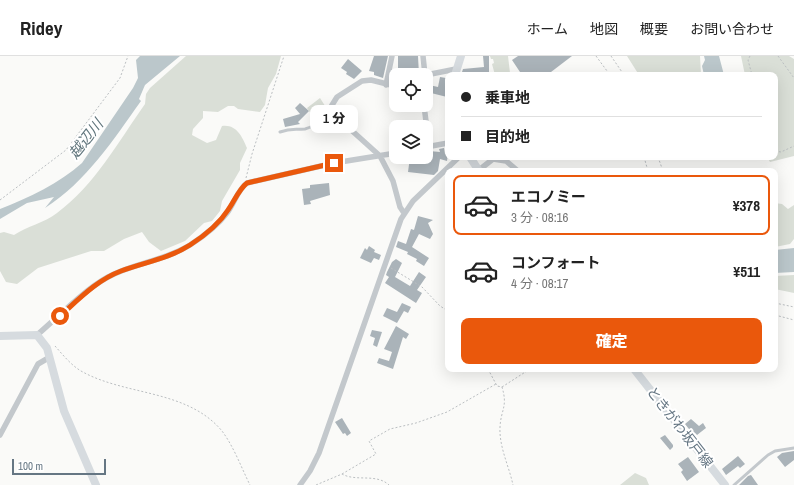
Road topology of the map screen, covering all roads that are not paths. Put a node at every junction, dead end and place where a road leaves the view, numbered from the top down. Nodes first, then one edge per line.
1 (392, 56) edge
2 (423, 56) edge
3 (460, 56) edge
4 (424, 68) edge
5 (456, 72) edge
6 (445, 73) edge
7 (433, 74) edge
8 (386, 84) junction
9 (389, 84) edge
10 (329, 110) junction
11 (280, 132) dead end
12 (445, 144) edge
13 (433, 146) edge
14 (389, 154) edge
15 (380, 156) junction
16 (456, 160) edge
17 (493, 160) edge
18 (493, 160) edge
19 (447, 168) edge
20 (483, 168) edge
21 (514, 168) edge
22 (445, 170) edge
23 (404, 213) junction
24 (37, 335) junction
25 (0, 336) edge
26 (50, 356) junction
27 (636, 372) edge
28 (0, 435) edge
29 (794, 448) edge
30 (96, 485) edge
31 (300, 485) edge
32 (725, 485) edge
33 (734, 485) edge

1 - 8 street
2 - 4 street
3 - 5 street
6 - 7 street
8 - 9 street
8 - 10 street
10 - 11 lane
10 - 15 street
12 - 13 street
14 - 15 street
15 - 23 street
15 - 24 street
16 - 19 street
17 - 20 street
18 - 21 street
22 - 23 street
23 - 31 street
24 - 25 street
24 - 26 street
26 - 28 street
26 - 30 street
27 - 32 street, ときがわ坂戸線
29 - 33 lane

